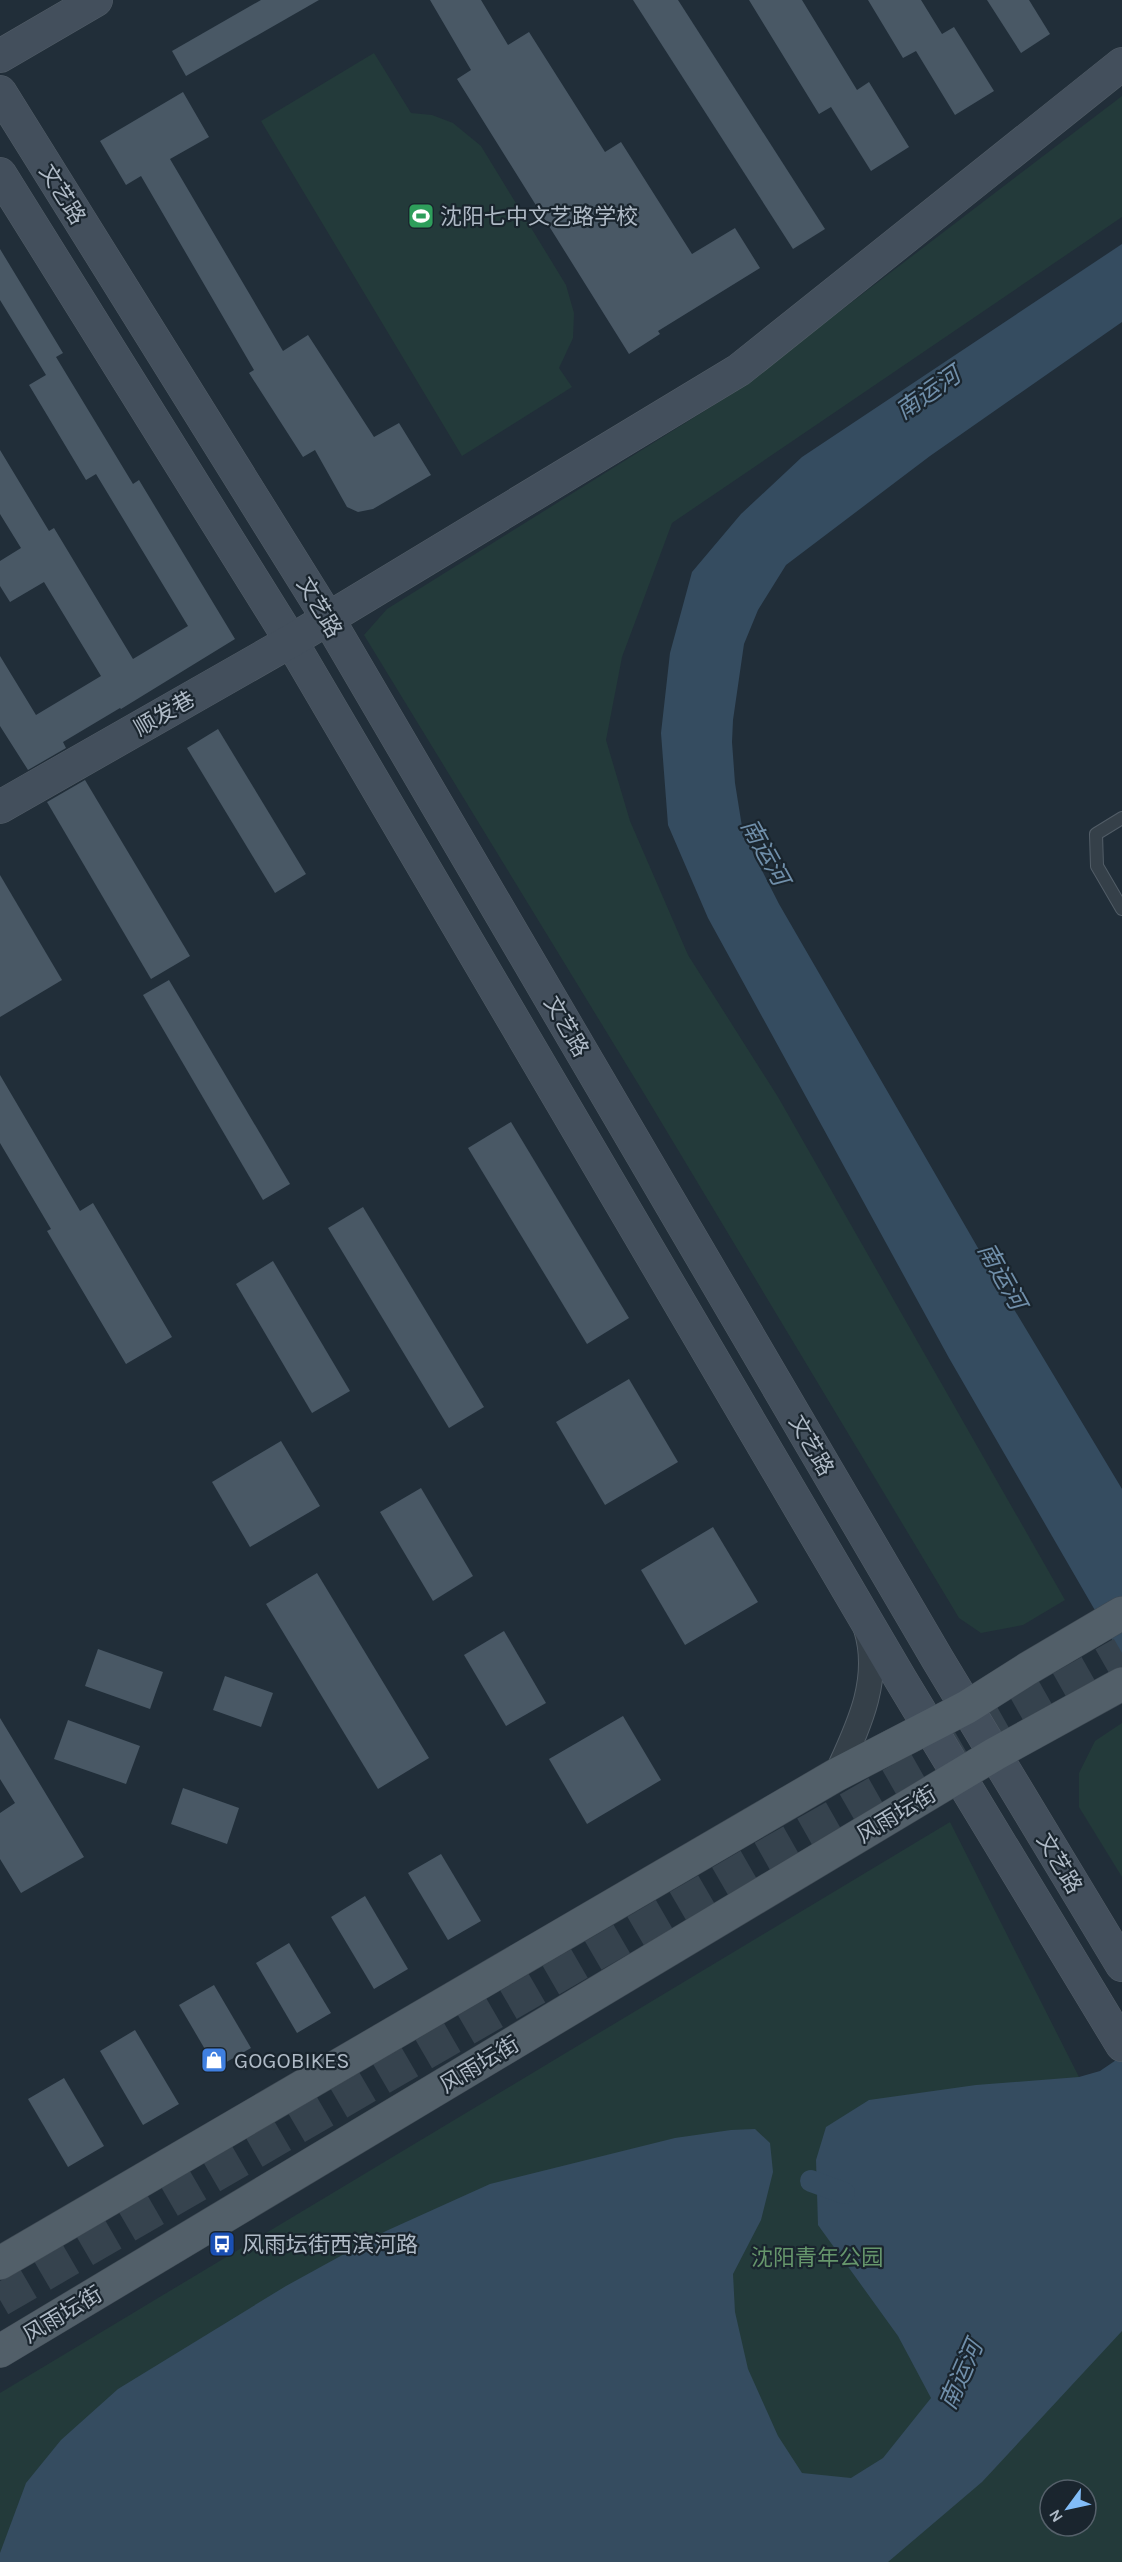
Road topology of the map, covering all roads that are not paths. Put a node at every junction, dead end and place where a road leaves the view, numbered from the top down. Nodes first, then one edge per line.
1 (96, 0) edge
2 (0, 56) edge
3 (1122, 64) edge
4 (0, 93) edge
5 (0, 174) edge
6 (327, 617) junction
7 (291, 640) junction
8 (0, 807) edge
9 (1122, 818) edge
10 (1122, 909) edge
11 (859, 1610) junction
12 (1122, 1613) edge
13 (1111, 1690) edge
14 (968, 1707) junction
15 (931, 1727) junction
16 (995, 1754) junction
17 (836, 1775) junction
18 (959, 1776) junction
19 (1122, 1965) edge
20 (1114, 2033) edge
21 (0, 2263) edge
22 (0, 2351) edge

1 - 2 main road
3 - 6 main road, 顺发巷
4 - 6 main road, 文艺路
5 - 7 main road, 文艺路
6 - 7 main road, 顺发巷
6 - 14 main road, 文艺路
7 - 8 main road, 顺发巷
7 - 11 main road, 文艺路
9 - 10 lane
11 - 15 main road, 文艺路
11 - 17 street
12 - 14 main road
13 - 16 main road, 风雨坛街
14 - 15 main road
14 - 16 main road, 文艺路
15 - 17 main road
15 - 18 main road, 文艺路
16 - 18 main road, 风雨坛街
16 - 19 main road, 文艺路
17 - 21 main road
18 - 20 main road, 文艺路
18 - 22 main road, 风雨坛街

